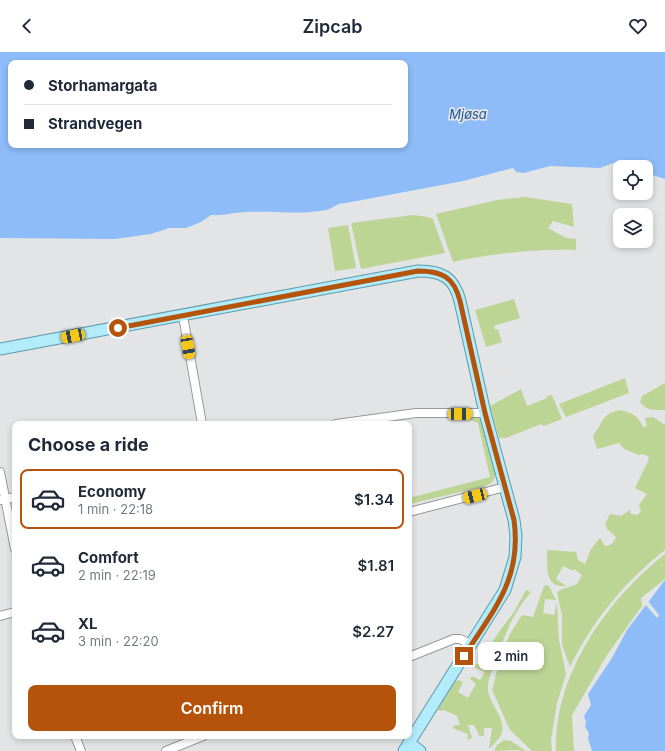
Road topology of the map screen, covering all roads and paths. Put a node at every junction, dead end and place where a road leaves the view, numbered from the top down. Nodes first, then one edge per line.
1 (183, 316) junction
2 (0, 350) edge
3 (485, 413) junction
4 (201, 421) edge
5 (356, 421) edge
6 (0, 472) edge
7 (505, 488) junction
8 (3, 499) edge
9 (412, 511) edge
10 (12, 536) edge
11 (12, 613) edge
12 (0, 616) edge
13 (468, 642) junction
14 (412, 656) edge
15 (412, 738) edge
16 (76, 739) edge
17 (196, 739) edge
18 (407, 747) edge
19 (81, 751) edge
20 (166, 751) edge
21 (420, 751) edge

1 - 2 main road
1 - 3 main road
1 - 4 street
3 - 5 street
3 - 7 main road
6 - 8 street
7 - 9 street
7 - 13 main road
8 - 10 street
11 - 12 street
13 - 14 street
13 - 15 main road
16 - 19 street
17 - 20 street
18 - 21 main road

